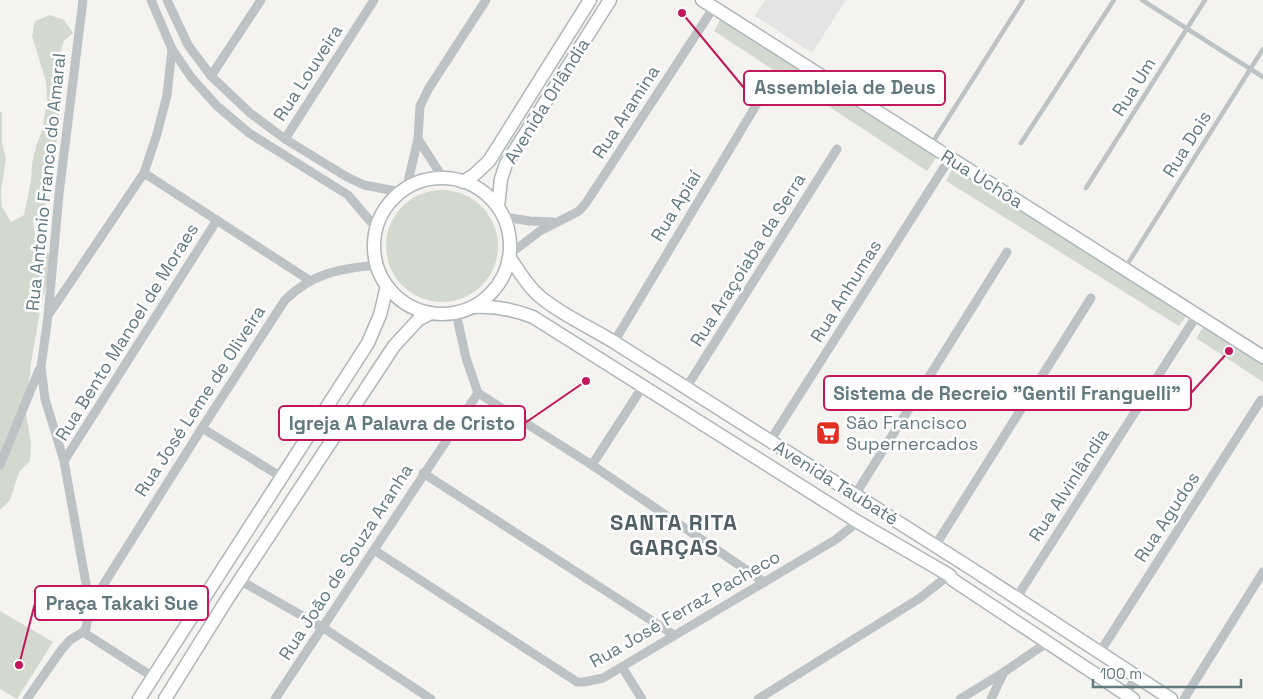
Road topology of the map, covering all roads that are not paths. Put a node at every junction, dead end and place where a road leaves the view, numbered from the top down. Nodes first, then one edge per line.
1 (84, 0) edge
2 (151, 0) edge
3 (167, 0) edge
4 (261, 0) edge
5 (374, 0) edge
6 (486, 0) edge
7 (590, 0) edge
8 (610, 0) edge
9 (702, 0) edge
10 (1023, 0) edge
11 (1114, 0) edge
12 (1142, 0) edge
13 (1205, 0) edge
14 (714, 7) junction
15 (1187, 29) junction
16 (172, 49) junction
17 (1263, 49) edge
18 (1250, 69) junction
19 (211, 76) junction
20 (1263, 76) edge
21 (767, 87) dead end
22 (285, 139) junction
23 (418, 139) junction
24 (1021, 143) dead end
25 (930, 146) junction
26 (837, 149) dead end
27 (950, 158) junction
28 (144, 172) junction
29 (443, 178) junction
30 (464, 182) junction
31 (1086, 188) dead end
32 (404, 189) junction
33 (501, 212) junction
34 (218, 220) junction
35 (556, 222) junction
36 (376, 228) junction
37 (1007, 252) dead end
38 (510, 255) junction
39 (376, 264) junction
40 (1124, 269) junction
41 (309, 280) junction
42 (387, 286) junction
43 (1091, 298) dead end
44 (473, 307) junction
45 (431, 313) junction
46 (456, 313) junction
47 (1197, 315) junction
48 (48, 316) junction
49 (614, 342) junction
50 (1263, 357) edge
51 (40, 367) junction
52 (643, 386) junction
53 (686, 388) junction
54 (478, 393) junction
55 (1261, 400) dead end
56 (726, 414) junction
57 (202, 428) junction
58 (715, 431) junction
59 (770, 441) junction
60 (64, 461) junction
61 (0, 465) edge
62 (592, 465) junction
63 (423, 473) junction
64 (283, 478) junction
65 (855, 495) junction
66 (858, 522) junction
67 (935, 546) junction
68 (374, 550) junction
69 (958, 559) junction
70 (972, 569) junction
71 (1263, 572) edge
72 (950, 575) junction
73 (241, 581) junction
74 (764, 582) junction
75 (960, 584) junction
76 (1017, 597) junction
77 (90, 606) junction
78 (322, 627) junction
79 (83, 632) junction
80 (674, 635) junction
81 (1048, 642) junction
82 (1100, 652) junction
83 (622, 667) junction
84 (1004, 672) junction
85 (1137, 675) junction
86 (153, 677) junction
87 (1128, 697) edge
88 (27, 699) edge
89 (140, 699) edge
90 (165, 699) edge
91 (275, 699) edge
92 (431, 699) edge
93 (642, 699) edge
94 (758, 699) edge
95 (960, 699) edge
96 (991, 699) edge
97 (1171, 699) edge
98 (1184, 699) edge

1 - 48 street, Rua Antonio Franco do Amaral
2 - 16 street
3 - 19 street
4 - 19 street
5 - 22 street, Rua Louveira
6 - 23 street
7 - 30 street, Avenida Orlândia
8 - 33 street, Avenida Orlândia
9 - 14 street, Rua Uchôa
10 - 25 lane
11 - 24 lane
12 - 15 lane
13 - 15 lane, Rua Um
14 - 25 street, Rua Uchôa
14 - 35 street, Rua Aramina
15 - 18 lane
15 - 31 lane, Rua Um
16 - 28 street
16 - 36 street
17 - 18 lane, Rua Dois
18 - 20 lane
18 - 40 lane, Rua Dois
19 - 22 street
21 - 49 street, Rua Apiaí
22 - 32 street
23 - 29 street
23 - 32 street
25 - 27 street, Rua Uchôa
26 - 53 street, Rua Araçoiaba da Serra
27 - 40 street, Rua Uchôa
27 - 59 street, Rua Anhumas
28 - 34 street
28 - 48 street
29 - 30 street
29 - 32 street
30 - 33 street
32 - 36 street
33 - 35 street, Rua Aramina
33 - 38 street
34 - 41 street
34 - 60 street, Rua Bento Manoel de Moraes
35 - 38 street, Rua Aramina
36 - 39 street
37 - 65 street
38 - 44 street
38 - 49 street, Avenida Taubaté
39 - 41 street, Rua José Leme de Oliveira
39 - 42 street
40 - 47 street, Rua Uchôa
41 - 57 street, Rua José Leme de Oliveira
42 - 45 street
42 - 64 street
43 - 67 street
44 - 46 street
44 - 52 street, Avenida Taubaté
45 - 46 street
45 - 73 street
46 - 54 street
47 - 50 street, Rua Uchôa
47 - 76 street, Rua Alvinlândia
48 - 51 street, Rua Antonio Franco do Amaral
49 - 53 street, Avenida Taubaté
51 - 60 street
51 - 61 street
52 - 58 street, Avenida Taubaté
52 - 62 street
53 - 56 street, Avenida Taubaté
54 - 62 street
54 - 63 street, Rua João de Souza Aranha
55 - 82 street, Rua Agudos
56 - 58 street
56 - 59 street, Avenida Taubaté
57 - 64 street
57 - 77 street, Rua José Leme de Oliveira
58 - 66 street, Avenida Taubaté
59 - 65 street, Avenida Taubaté
60 - 77 street
62 - 74 street
63 - 68 street, Rua João de Souza Aranha
63 - 80 street
64 - 86 street
65 - 67 street, Avenida Taubaté
66 - 72 street, Avenida Taubaté
66 - 74 street, Rua José Ferraz Pacheco
67 - 69 street, Avenida Taubaté
68 - 78 street, Rua João de Souza Aranha
68 - 83 street, Rua José Ferraz Pacheco
69 - 70 street, Avenida Taubaté
69 - 72 street
70 - 75 street
70 - 76 street, Avenida Taubaté
71 - 98 street
72 - 75 street, Avenida Taubaté
72 - 94 street
73 - 78 street
73 - 90 street
74 - 80 street, Rua José Ferraz Pacheco
75 - 81 street, Avenida Taubaté
76 - 82 street, Avenida Taubaté
77 - 79 street
78 - 91 street, Rua João de Souza Aranha
78 - 92 street
79 - 86 street
79 - 88 street
80 - 83 street, Rua José Ferraz Pacheco
81 - 84 street
81 - 87 street, Avenida Taubaté
82 - 85 street, Avenida Taubaté
83 - 93 street
84 - 95 street
84 - 96 street
85 - 87 street
85 - 97 street, Avenida Taubaté
86 - 89 street

